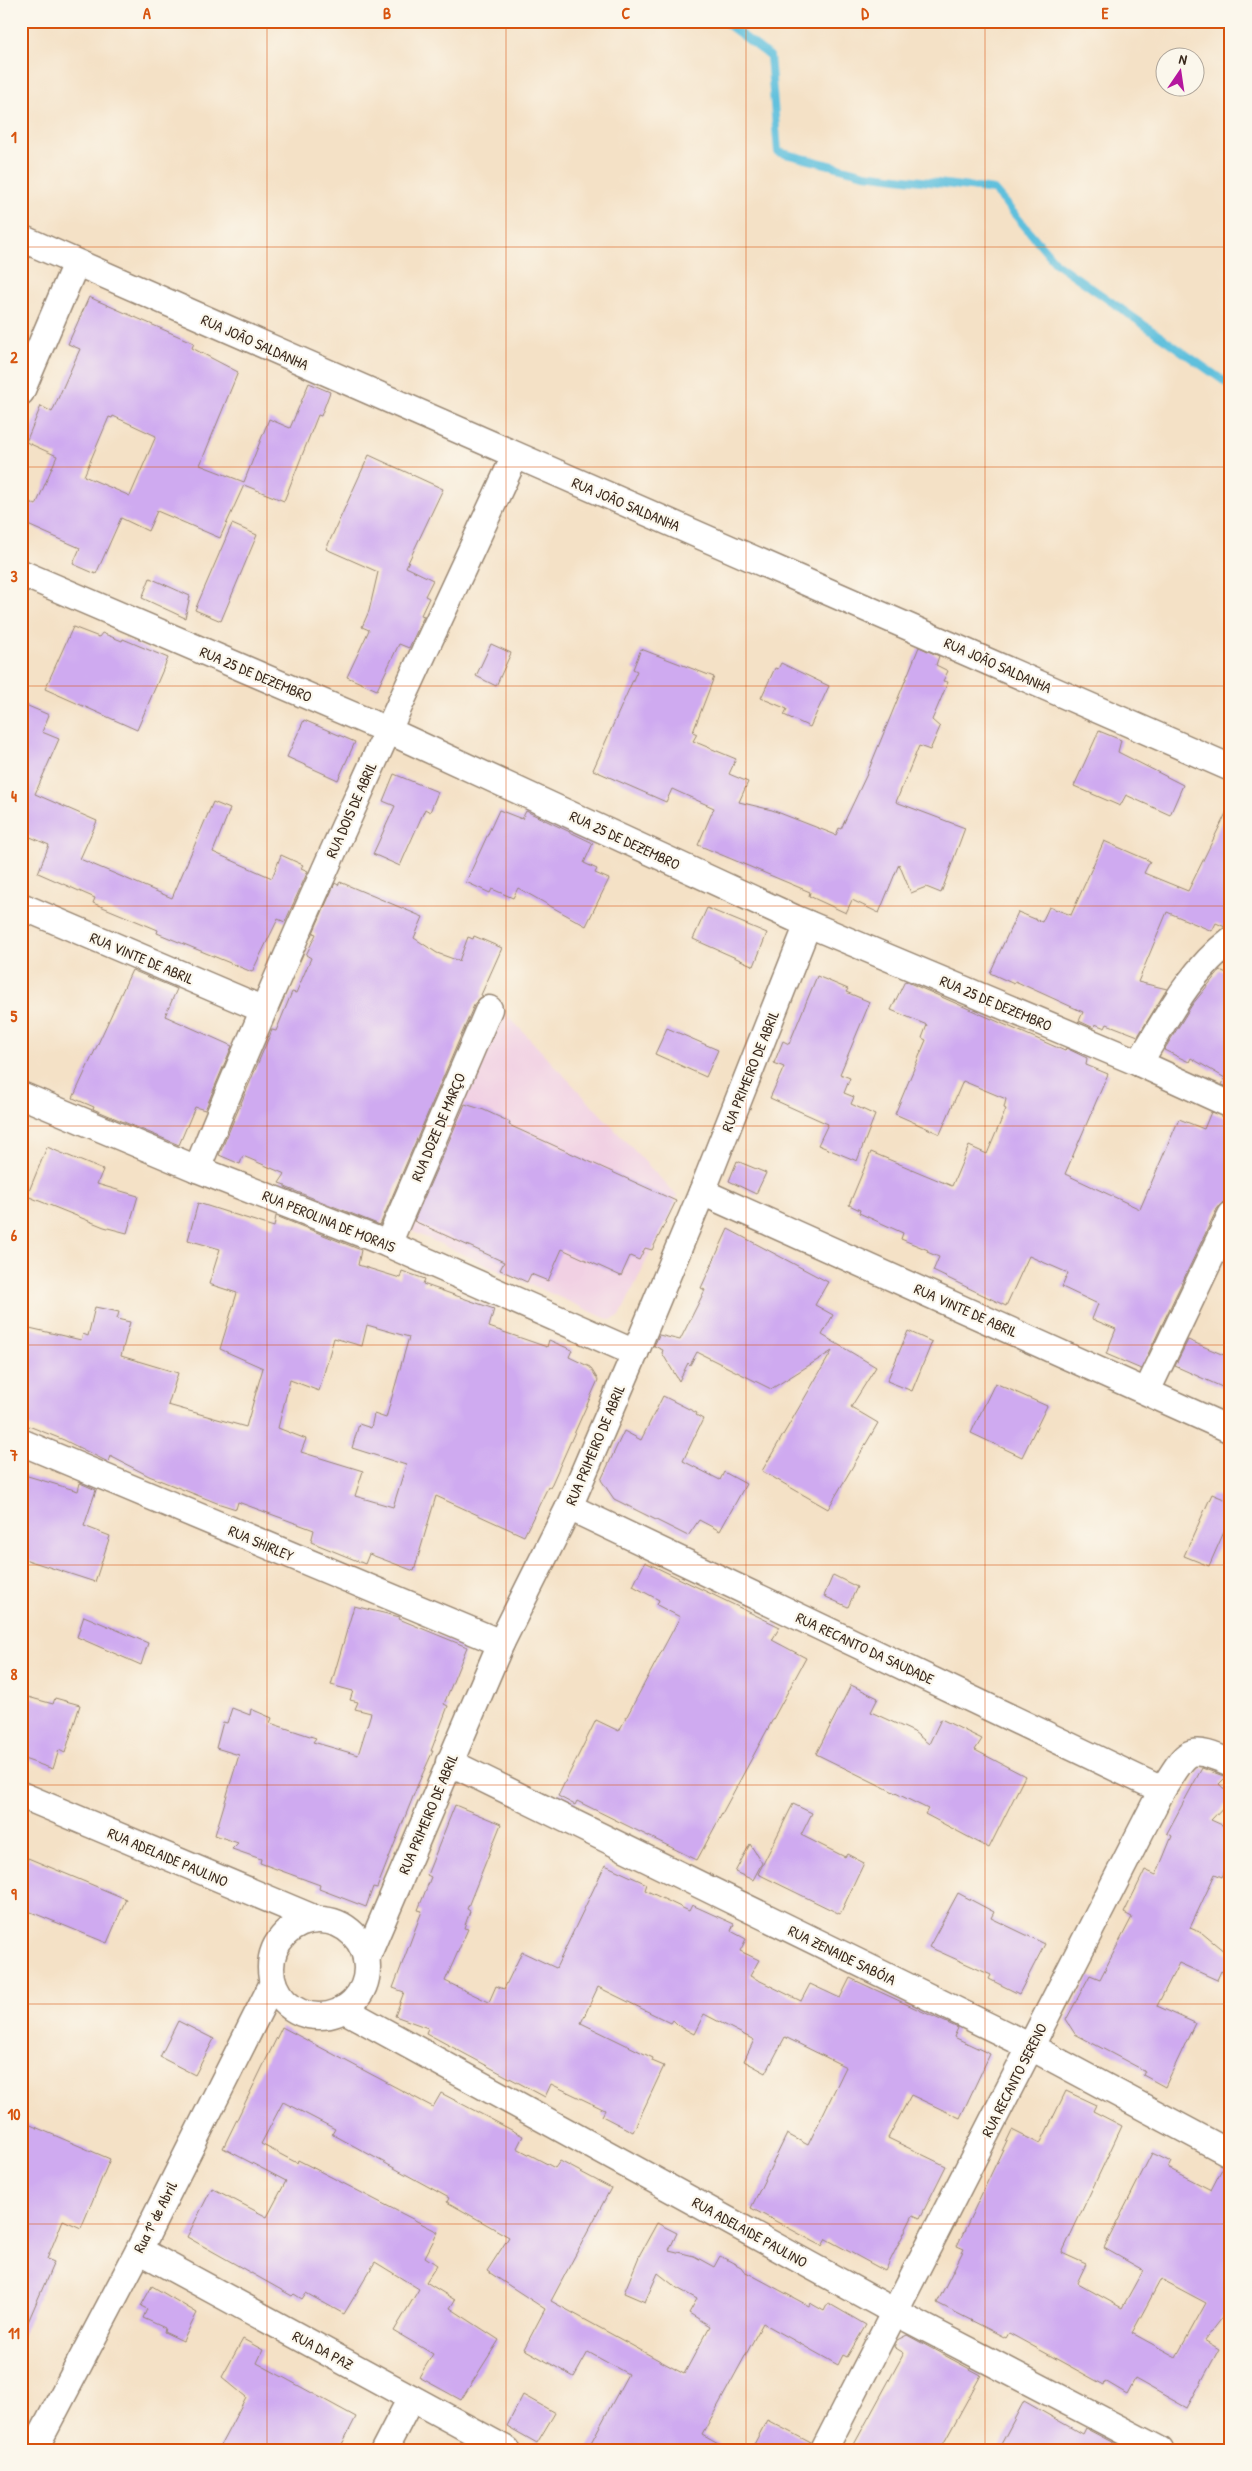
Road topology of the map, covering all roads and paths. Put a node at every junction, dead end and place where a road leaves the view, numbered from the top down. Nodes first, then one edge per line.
1 (21, 238) edge
2 (76, 263) junction
3 (21, 392) edge
4 (515, 456) junction
5 (21, 573) edge
6 (387, 730) junction
7 (1231, 768) edge
8 (21, 906) edge
9 (808, 924) junction
10 (1231, 940) edge
11 (262, 1009) junction
12 (488, 1010) dead end
13 (1139, 1063) junction
14 (21, 1095) edge
15 (1231, 1105) edge
16 (197, 1169) junction
17 (702, 1192) junction
18 (1231, 1214) edge
19 (388, 1244) junction
20 (635, 1353) junction
21 (1148, 1391) junction
22 (1231, 1430) edge
23 (21, 1442) edge
24 (569, 1507) junction
25 (502, 1643) junction
26 (450, 1762) junction
27 (1231, 1763) edge
28 (1162, 1790) junction
29 (21, 1794) edge
30 (316, 1920) junction
31 (366, 1959) junction
32 (273, 1983) junction
33 (343, 2009) junction
34 (1031, 2047) junction
35 (1231, 2154) edge
36 (139, 2250) junction
37 (895, 2312) junction
38 (412, 2398) junction
39 (34, 2450) edge
40 (384, 2450) edge
41 (507, 2450) edge
42 (824, 2450) edge
43 (1160, 2450) edge

1 - 2 street, RUA JOÃO SALDANHA
2 - 3 street
2 - 4 street, RUA JOÃO SALDANHA
4 - 6 street, RUA DOIS DE ABRIL
4 - 7 street, RUA JOÃO SALDANHA
5 - 6 street, RUA 25 DE DEZEMBRO
6 - 9 street, RUA 25 DE DEZEMBRO
6 - 11 street, RUA DOIS DE ABRIL
8 - 11 street, RUA VINTE DE ABRIL
9 - 13 street, RUA 25 DE DEZEMBRO
9 - 17 street, RUA PRIMEIRO DE ABRIL
10 - 13 street
11 - 16 street, RUA DOIS DE ABRIL
12 - 19 street, RUA DOZE DE MARÇO
13 - 15 street, RUA 25 DE DEZEMBRO
14 - 16 street, RUA PEROLINA DE MORAIS
16 - 19 street, RUA PEROLINA DE MORAIS
17 - 20 street, RUA PRIMEIRO DE ABRIL
17 - 21 street, RUA VINTE DE ABRIL
18 - 21 street
19 - 20 street, RUA PEROLINA DE MORAIS
20 - 24 street, RUA PRIMEIRO DE ABRIL
21 - 22 street, RUA VINTE DE ABRIL
23 - 25 street, RUA SHIRLEY
24 - 25 street, RUA PRIMEIRO DE ABRIL
24 - 28 street, RUA RECANTO DA SAUDADE
25 - 26 street, RUA PRIMEIRO DE ABRIL
26 - 31 street, RUA PRIMEIRO DE ABRIL
26 - 34 street, RUA ZENAIDE SABÓIA
27 - 28 street, RUA RECANTO SERENO
28 - 34 street, RUA RECANTO SERENO
29 - 30 street, RUA ADELAIDE PAULINO
30 - 31 street
30 - 32 street
31 - 33 street
32 - 33 street
32 - 36 street, Rua 1º de Abril
33 - 37 street, RUA ADELAIDE PAULINO
34 - 35 street, RUA ZENAIDE SABÓIA
34 - 37 street, RUA RECANTO SERENO
36 - 38 street, RUA DA PAZ
36 - 39 street, Rua 1º de Abril
37 - 42 street, RUA RECANTO SERENO
37 - 43 street, RUA ADELAIDE PAULINO
38 - 40 street
38 - 41 street, RUA DA PAZ

